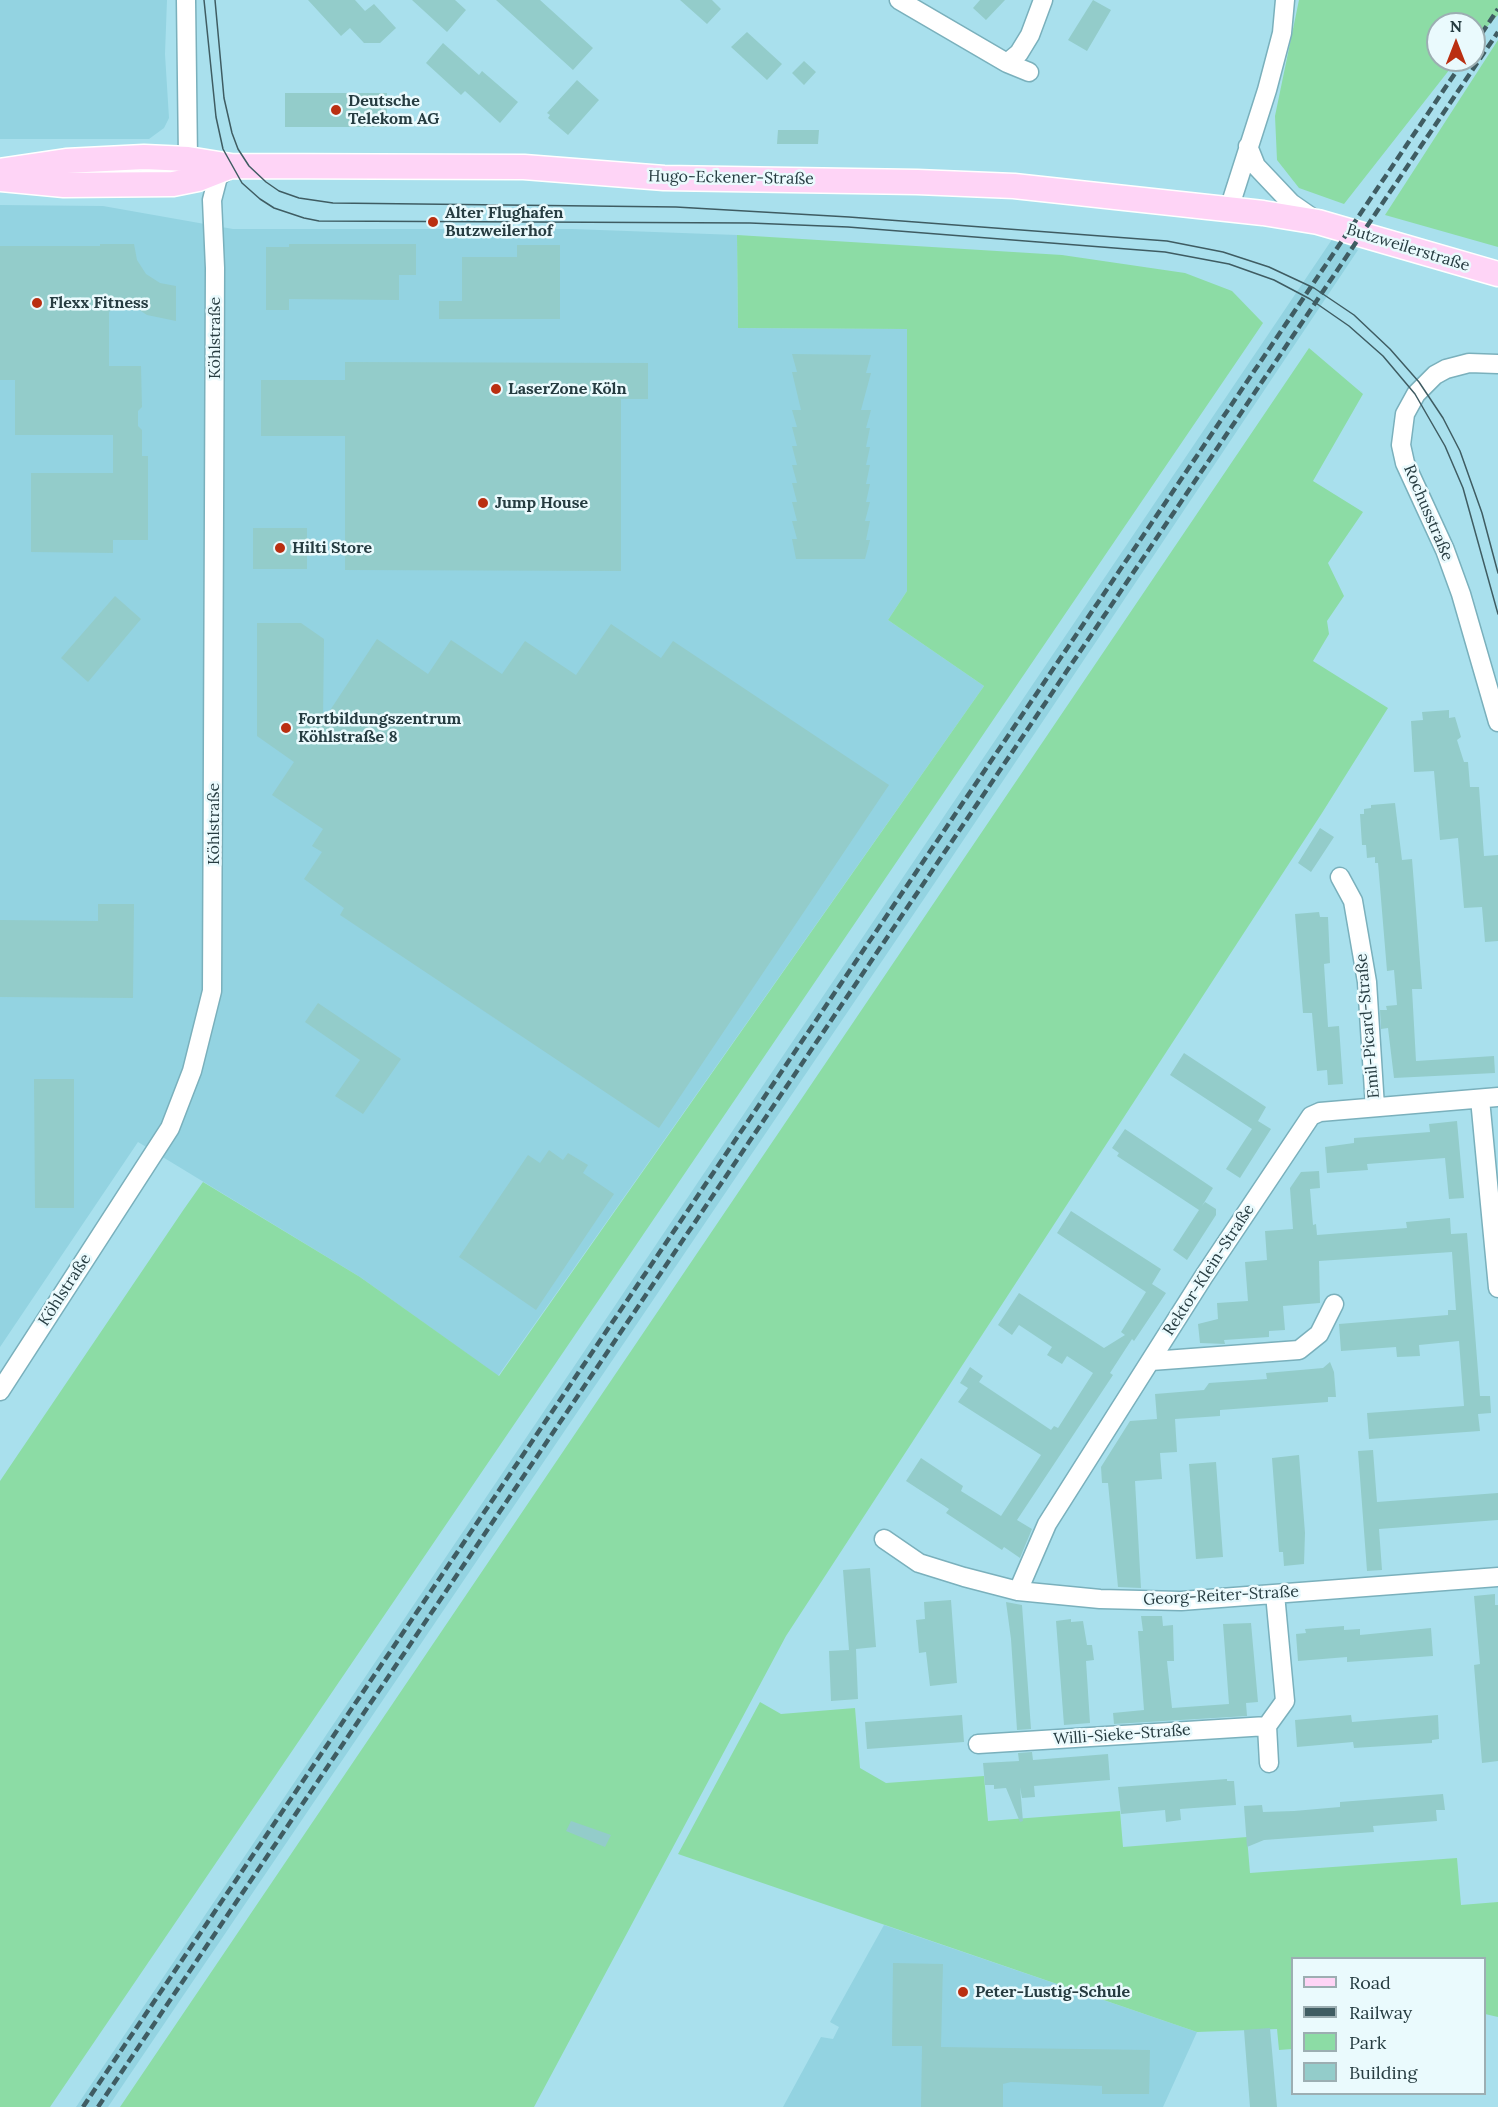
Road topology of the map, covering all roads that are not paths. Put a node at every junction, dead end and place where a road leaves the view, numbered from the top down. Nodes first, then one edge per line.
1 (186, 0) edge
2 (899, 0) edge
3 (1043, 0) edge
4 (1284, 0) edge
5 (1007, 63) junction
6 (1029, 72) dead end
7 (187, 134) junction
8 (1248, 146) junction
9 (144, 157) junction
10 (231, 166) junction
11 (0, 171) edge
12 (181, 175) junction
13 (0, 179) edge
14 (212, 200) junction
15 (1229, 209) junction
16 (1318, 222) junction
17 (1498, 274) edge
18 (1498, 364) edge
19 (1498, 722) edge
20 (1340, 877) dead end
21 (1489, 1098) edge
22 (1375, 1107) junction
23 (1498, 1288) edge
24 (1334, 1304) dead end
25 (1151, 1361) junction
26 (0, 1391) edge
27 (884, 1539) dead end
28 (1498, 1577) edge
29 (1018, 1591) junction
30 (1275, 1594) junction
31 (1267, 1726) junction
32 (978, 1744) dead end
33 (1269, 1763) dead end

1 - 7 street
2 - 5 street
3 - 5 street
4 - 8 street
5 - 6 street
7 - 9 street
7 - 10 street
7 - 12 street
8 - 15 street
8 - 16 street, Butzweilerstraße
9 - 11 main road, Hugo-Eckener-Straße
9 - 12 main road, Hugo-Eckener-Straße
10 - 12 main road, Hugo-Eckener-Straße
10 - 14 street, Köhlstraße
10 - 15 main road, Hugo-Eckener-Straße
12 - 13 main road, Hugo-Eckener-Straße
12 - 14 street
12 - 14 street
14 - 26 street, Köhlstraße
15 - 16 main road, Butzweilerstraße
16 - 17 main road, Butzweilerstraße
18 - 19 street, Rochusstraße
20 - 22 street, Emil-Picard-Straße
21 - 22 street, Rektor-Klein-Straße
21 - 23 street
22 - 25 street, Rektor-Klein-Straße
24 - 25 street
25 - 29 street, Rektor-Klein-Straße
27 - 29 street, Georg-Reiter-Straße
28 - 30 street, Georg-Reiter-Straße
29 - 30 street, Georg-Reiter-Straße
30 - 31 street
31 - 32 street, Willi-Sieke-Straße
31 - 33 street

